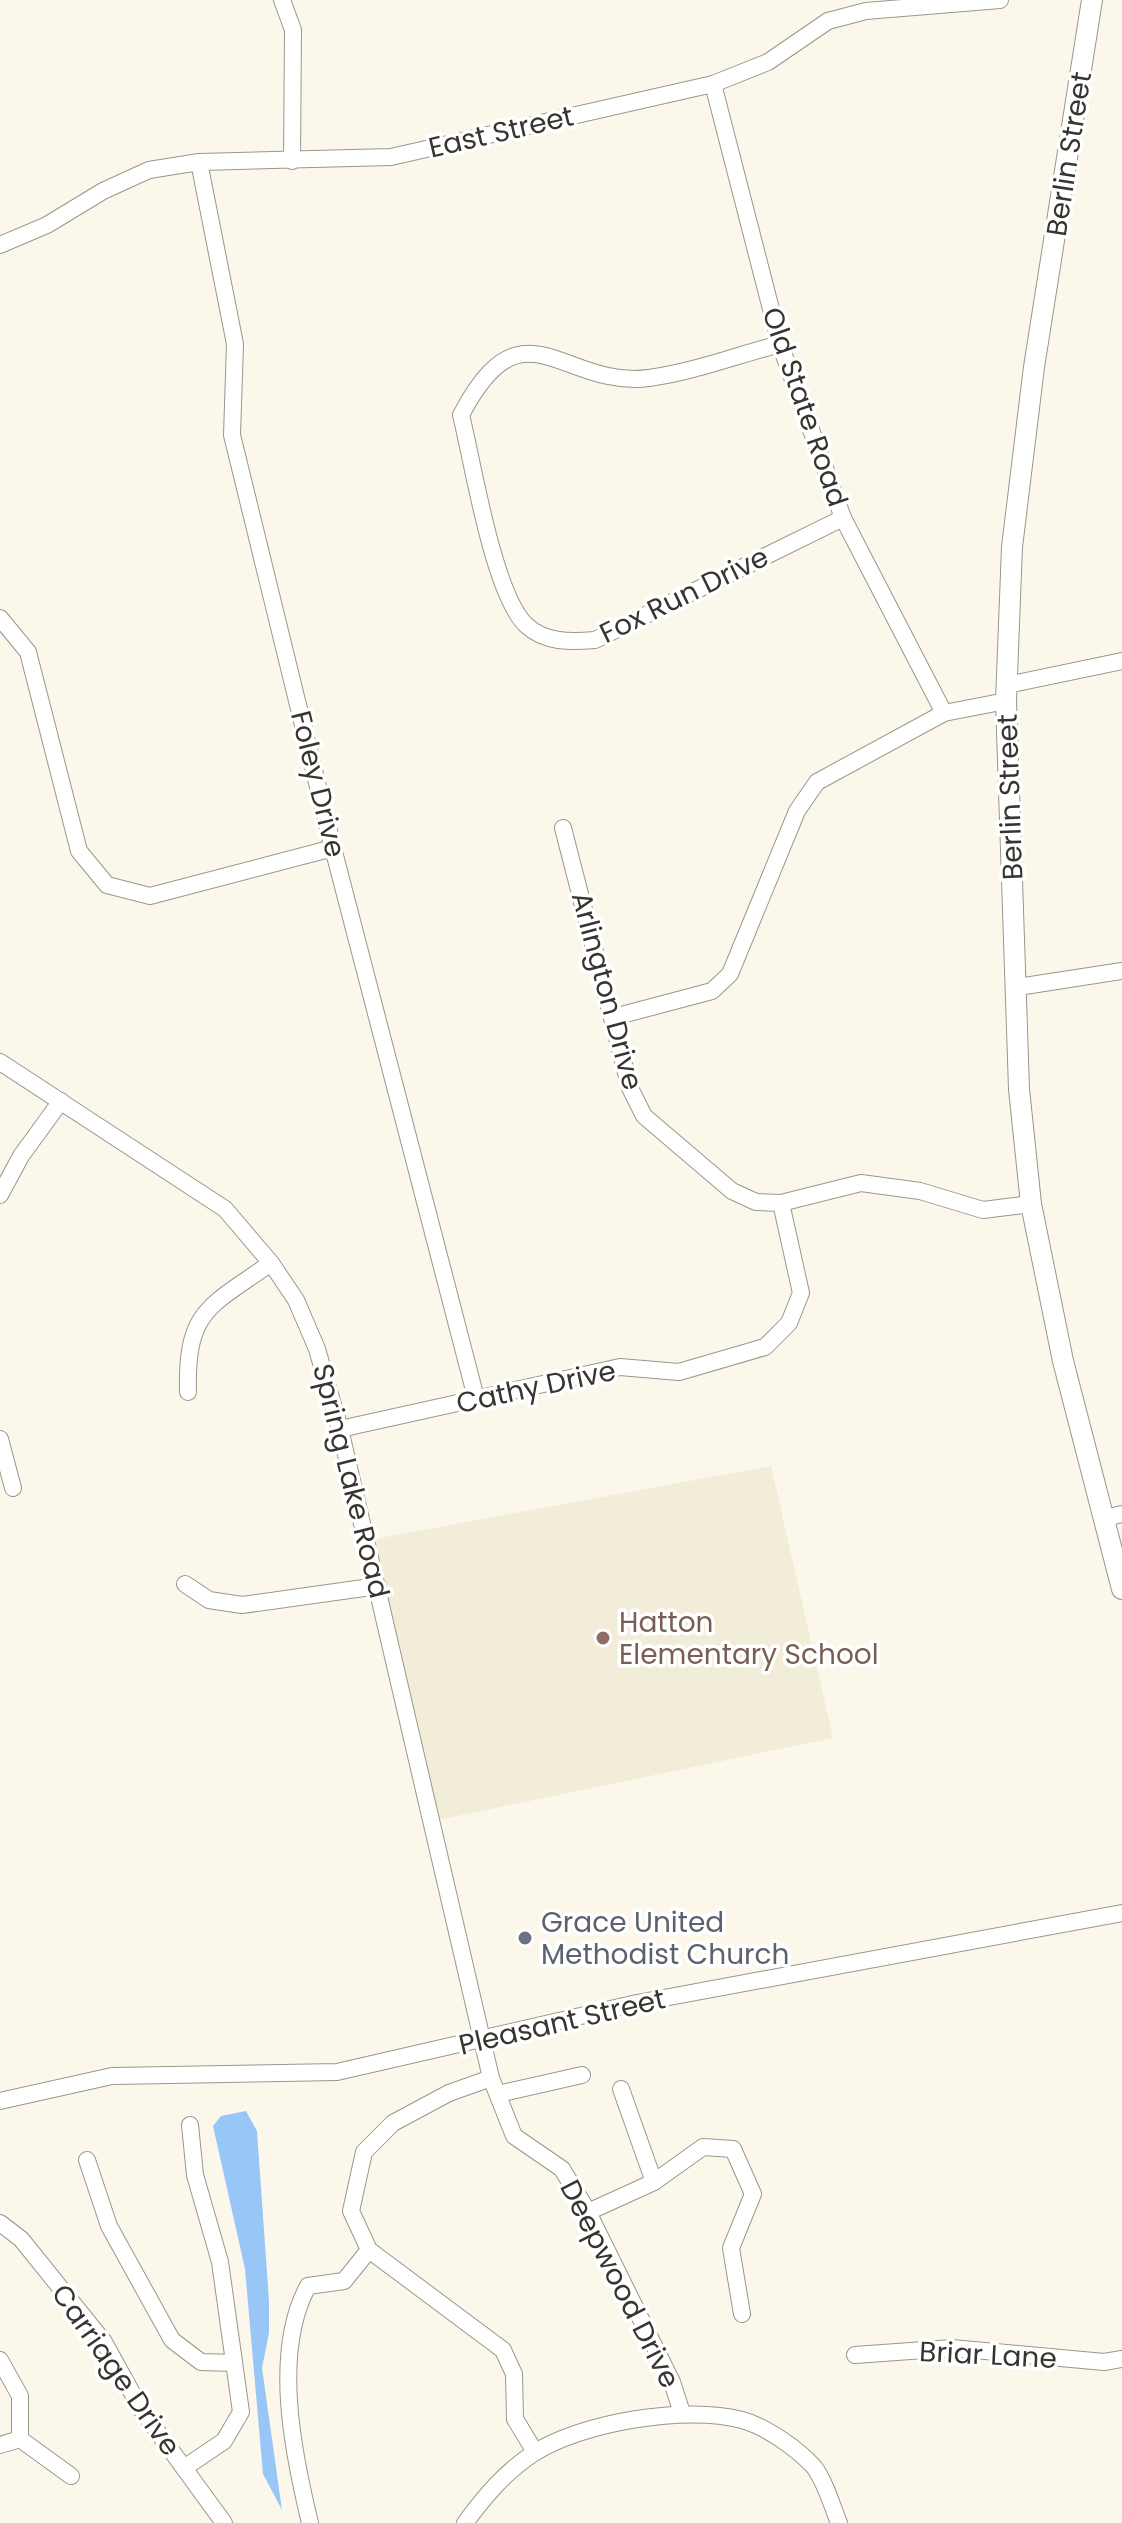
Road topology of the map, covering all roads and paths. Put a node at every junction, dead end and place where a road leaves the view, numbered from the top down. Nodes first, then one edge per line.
1 (282, 0) edge
2 (1000, 0) edge
3 (1092, 0) edge
4 (713, 84) junction
5 (292, 161) junction
6 (199, 162) junction
7 (0, 245) edge
8 (780, 344) junction
9 (843, 518) junction
10 (0, 618) edge
11 (1122, 661) edge
12 (1007, 693) junction
13 (944, 713) junction
14 (563, 828) dead end
15 (333, 848) junction
16 (1122, 971) edge
17 (1018, 987) junction
18 (614, 1017) junction
19 (0, 1062) edge
20 (61, 1101) junction
21 (0, 1195) edge
22 (781, 1203) junction
23 (1031, 1204) junction
24 (271, 1263) junction
25 (188, 1392) dead end
26 (476, 1398) junction
27 (340, 1429) junction
28 (0, 1439) edge
29 (13, 1488) dead end
30 (1114, 1516) edge
31 (185, 1584) dead end
32 (378, 1586) junction
33 (1122, 1589) edge
34 (1122, 1913) edge
35 (482, 2041) junction
36 (582, 2075) dead end
37 (495, 2086) junction
38 (621, 2089) dead end
39 (0, 2101) edge
40 (190, 2125) dead end
41 (87, 2160) dead end
42 (654, 2182) junction
43 (588, 2212) junction
44 (0, 2223) edge
45 (369, 2250) junction
46 (742, 2314) dead end
47 (855, 2355) dead end
48 (1122, 2359) edge
49 (0, 2360) edge
50 (234, 2363) junction
51 (682, 2413) junction
52 (20, 2439) junction
53 (0, 2445) edge
54 (535, 2452) junction
55 (184, 2468) junction
56 (71, 2476) dead end
57 (224, 2523) edge
58 (310, 2523) edge
59 (465, 2523) edge
60 (839, 2523) edge

1 - 5 street
2 - 4 street, East Street
3 - 12 main road, Berlin Street
4 - 5 street, East Street
4 - 8 street, Old State Road
5 - 6 street, East Street
6 - 7 street, East Street
6 - 15 street, Foley Drive
8 - 9 street, Old State Road
8 - 9 street, Fox Run Drive
9 - 13 street, Old State Road
10 - 15 street
11 - 12 street
12 - 13 street
12 - 17 main road, Berlin Street
13 - 18 street
14 - 18 street, Arlington Drive
15 - 26 street, Foley Drive
16 - 17 street
17 - 23 main road, Berlin Street
18 - 22 street, Arlington Drive
19 - 20 street, Spring Lake Road
20 - 21 street
20 - 24 street, Spring Lake Road
22 - 23 street, Arlington Drive
22 - 26 street, Cathy Drive
23 - 30 main road, Berlin Street
24 - 25 street
24 - 27 street, Spring Lake Road
26 - 27 street, Cathy Drive
27 - 32 street, Spring Lake Road
28 - 29 street
30 - 33 main road, Berlin Street
31 - 32 street
32 - 35 street, Spring Lake Road
34 - 35 street, Pleasant Street
35 - 37 street, Deepwood Drive
35 - 39 street, Pleasant Street
36 - 37 street
37 - 43 street, Deepwood Drive
37 - 45 street
38 - 42 street
40 - 50 street
41 - 50 street
42 - 43 street
42 - 46 street
43 - 51 street, Deepwood Drive
44 - 55 street, Carriage Drive
45 - 54 street
45 - 58 street
47 - 48 street, Briar Lane
49 - 52 street
50 - 55 street
51 - 54 street
51 - 60 street
52 - 53 street
52 - 56 street
54 - 59 street
55 - 57 street, Carriage Drive

